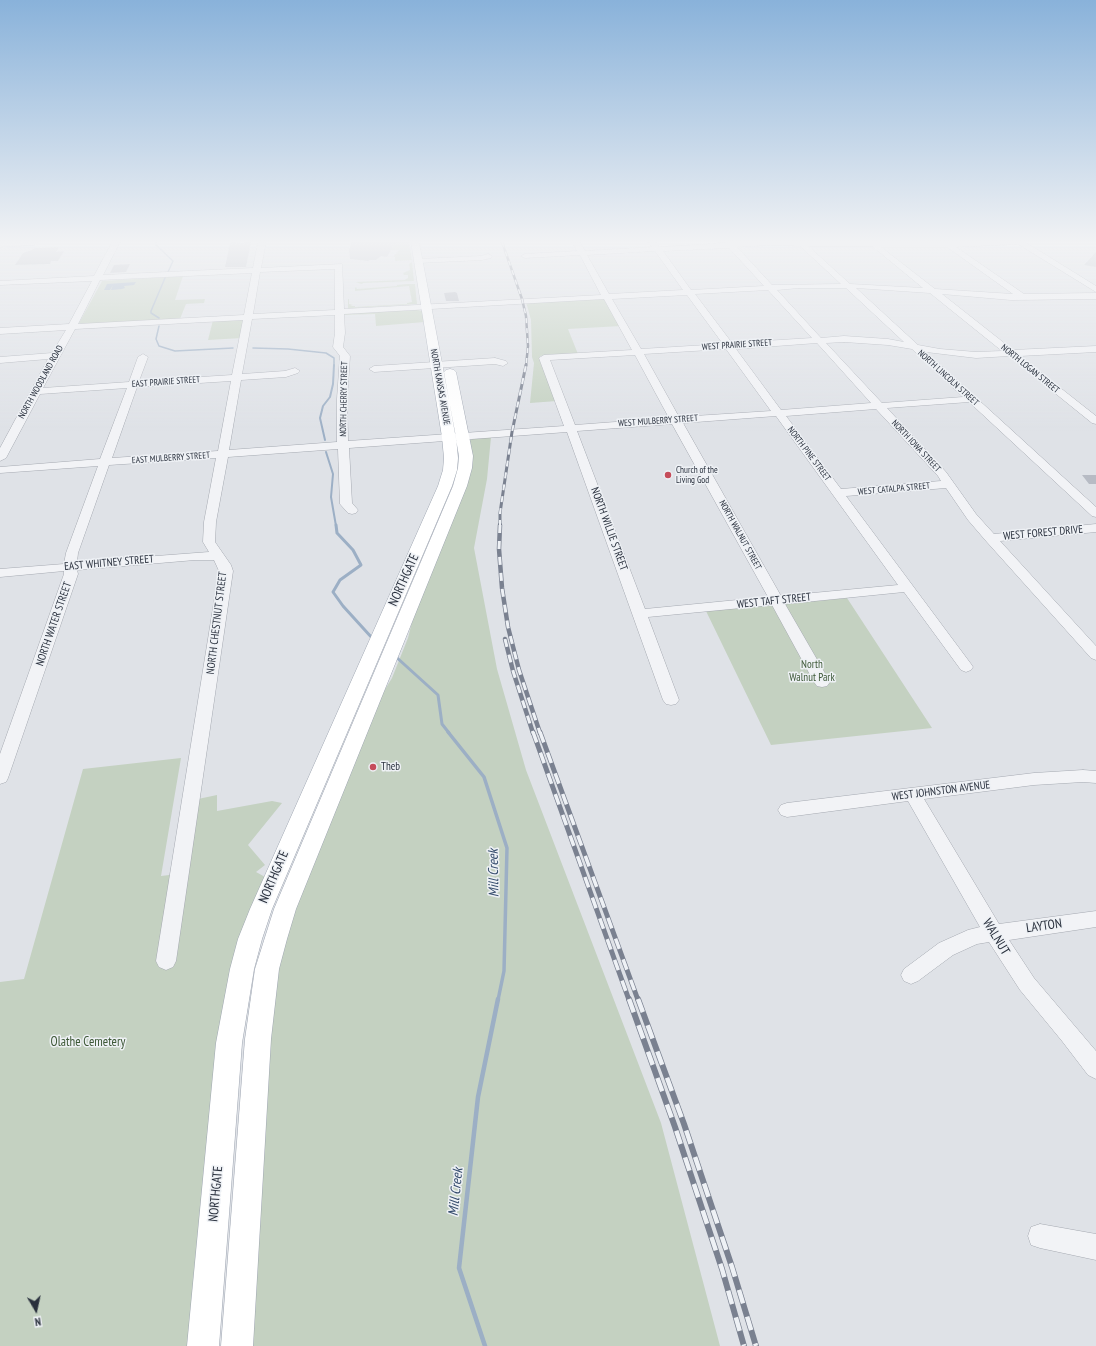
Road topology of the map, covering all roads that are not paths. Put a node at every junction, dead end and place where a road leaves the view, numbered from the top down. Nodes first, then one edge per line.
1 (84, 305) edge
2 (251, 305) edge
3 (338, 305) edge
4 (454, 305) edge
5 (610, 305) edge
6 (698, 305) edge
7 (786, 305) edge
8 (868, 305) edge
9 (951, 305) edge
10 (431, 306) junction
11 (338, 312) junction
12 (249, 317) junction
13 (73, 327) junction
14 (0, 331) edge
15 (442, 331) dead end
16 (818, 340) junction
17 (729, 346) junction
18 (914, 347) junction
19 (1096, 349) edge
20 (637, 352) junction
21 (1012, 354) junction
22 (55, 356) junction
23 (143, 357) dead end
24 (544, 358) joint
25 (447, 359) junction
26 (0, 360) edge
27 (503, 363) dead end
28 (436, 365) junction
29 (374, 369) dead end
30 (296, 371) dead end
31 (238, 378) junction
32 (134, 385) junction
33 (36, 391) junction
34 (972, 400) junction
35 (879, 405) junction
36 (778, 413) junction
37 (676, 420) junction
38 (1096, 421) edge
39 (571, 428) junction
40 (456, 437) junction
41 (343, 445) junction
42 (223, 454) junction
43 (0, 458) edge
44 (105, 463) junction
45 (0, 470) edge
46 (950, 484) junction
47 (838, 493) junction
48 (352, 510) dead end
49 (1096, 513) edge
50 (1096, 528) edge
51 (990, 538) junction
52 (217, 556) junction
53 (70, 567) junction
54 (0, 573) edge
55 (907, 588) junction
56 (777, 601) junction
57 (640, 614) junction
58 (1096, 655) edge
59 (377, 663) junction
60 (966, 667) dead end
61 (822, 682) dead end
62 (671, 700) dead end
63 (1096, 777) edge
64 (0, 778) edge
65 (912, 794) junction
66 (787, 810) dead end
67 (1096, 919) edge
68 (992, 933) junction
69 (166, 961) dead end
70 (911, 975) dead end
71 (1096, 1068) edge
72 (1040, 1236) dead end
73 (1096, 1247) edge
74 (203, 1346) edge
75 (237, 1346) edge

1 - 13 street, NORTH WOODLAND ROAD
2 - 12 street, NORTH CHESTNUT STREET
3 - 11 street, NORTH CHERRY STREET
4 - 10 street
5 - 20 street, NORTH WALNUT STREET
6 - 17 street, NORTH PINE STREET
7 - 16 street, NORTH IOWA STREET
8 - 18 street, NORTH LINCOLN STREET
9 - 21 street, NORTH LOGAN STREET
10 - 11 street
10 - 15 main road, NORTH KANSAS AVENUE
10 - 28 main road, NORTH KANSAS AVENUE
11 - 12 street
11 - 41 street, NORTH CHERRY STREET
12 - 13 street
12 - 31 street, NORTH CHESTNUT STREET
13 - 14 street
13 - 22 street, NORTH WOODLAND ROAD
16 - 17 street, WEST PRAIRIE STREET
16 - 18 street, WEST PRAIRIE STREET
16 - 35 street, NORTH IOWA STREET
17 - 20 street, WEST PRAIRIE STREET
17 - 36 street, NORTH PINE STREET
18 - 21 street, WEST PRAIRIE STREET
18 - 34 street, NORTH LINCOLN STREET
19 - 21 street, WEST PRAIRIE STREET
20 - 24 street, WEST PRAIRIE STREET
20 - 37 street, NORTH WALNUT STREET
21 - 38 street, NORTH LOGAN STREET
22 - 26 street
22 - 33 street, NORTH WOODLAND ROAD
23 - 32 street, NORTH WATER STREET
24 - 39 street, NORTH WILLIE STREET
25 - 27 street
25 - 28 street
25 - 40 main road, NORTH KANSAS AVENUE
28 - 29 street
28 - 40 main road, NORTH KANSAS AVENUE
30 - 31 street, EAST PRAIRIE STREET
31 - 32 street, EAST PRAIRIE STREET
31 - 42 street, NORTH CHESTNUT STREET
32 - 33 street, EAST PRAIRIE STREET
32 - 44 street, NORTH WATER STREET
33 - 43 street, NORTH WOODLAND ROAD
34 - 35 street, WEST MULBERRY STREET
34 - 49 street, NORTH LINCOLN STREET
35 - 36 street, WEST MULBERRY STREET
35 - 46 street, NORTH IOWA STREET
36 - 37 street, WEST MULBERRY STREET
36 - 47 street, NORTH PINE STREET
37 - 39 street, WEST MULBERRY STREET
37 - 56 street, NORTH WALNUT STREET
39 - 40 street, WEST MULBERRY STREET
39 - 57 street, NORTH WILLIE STREET
40 - 41 street, WEST MULBERRY STREET
40 - 59 main road, NORTHGATE
40 - 59 main road, NORTHGATE
41 - 42 street, EAST MULBERRY STREET
41 - 48 street, NORTH CHERRY STREET
42 - 44 street, EAST MULBERRY STREET
42 - 52 street, NORTH CHESTNUT STREET
44 - 45 street, EAST MULBERRY STREET
44 - 53 street, NORTH WATER STREET
46 - 47 street, WEST CATALPA STREET
46 - 51 street, NORTH IOWA STREET
47 - 55 street, NORTH PINE STREET
50 - 51 street, WEST FOREST DRIVE
51 - 58 street, NORTH IOWA STREET
52 - 53 street, EAST WHITNEY STREET
52 - 69 street, NORTH CHESTNUT STREET
53 - 54 street, EAST WHITNEY STREET
53 - 64 street, NORTH WATER STREET
55 - 56 street, WEST TAFT STREET
55 - 60 street, NORTH PINE STREET
56 - 57 street, WEST TAFT STREET
56 - 61 street, NORTH WALNUT STREET
57 - 62 street, NORTH WILLIE STREET
59 - 74 main road, NORTHGATE
59 - 75 main road, NORTHGATE
63 - 65 street, WEST JOHNSTON AVENUE
65 - 66 street, WEST JOHNSTON AVENUE
65 - 68 street, WALNUT
67 - 68 street, LAYTON
68 - 70 street, LAYTON
68 - 71 street, WALNUT
72 - 73 street

